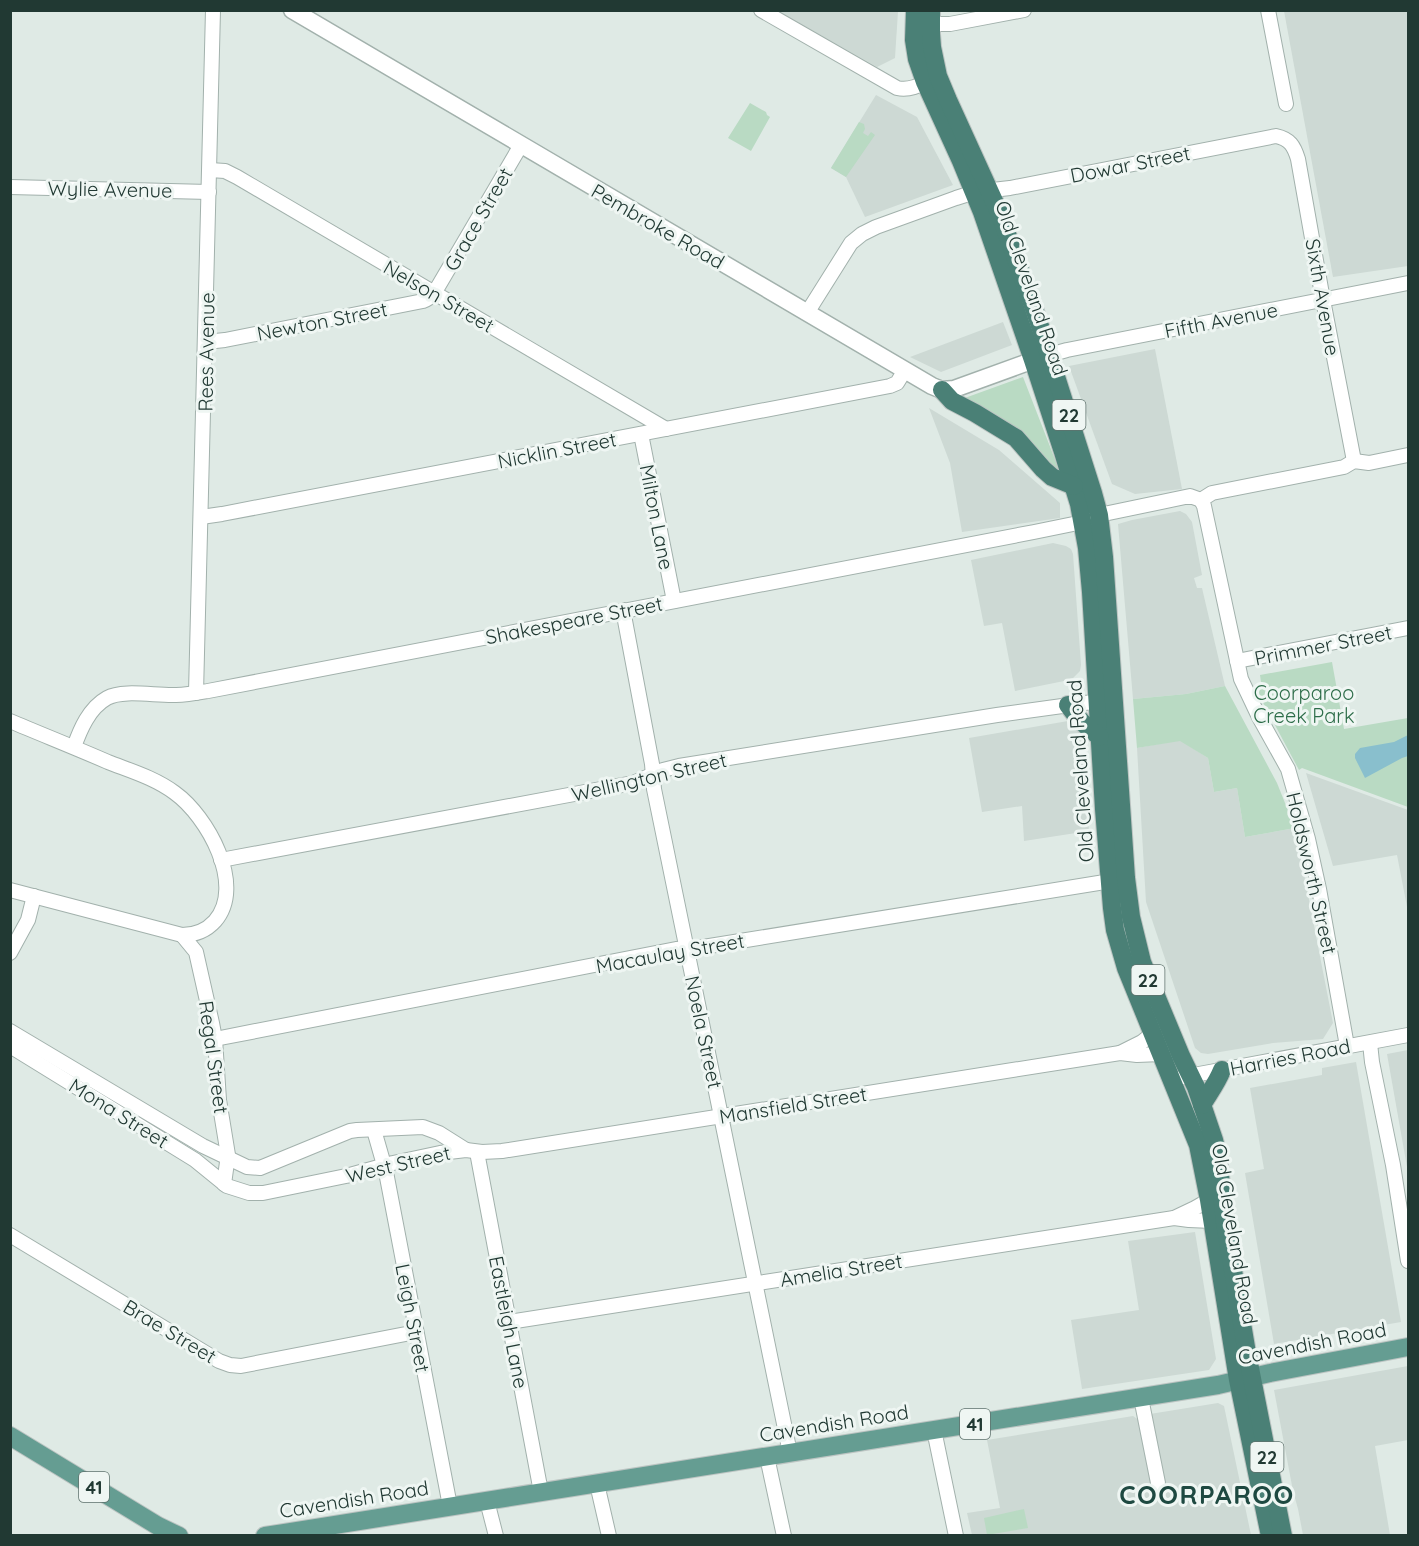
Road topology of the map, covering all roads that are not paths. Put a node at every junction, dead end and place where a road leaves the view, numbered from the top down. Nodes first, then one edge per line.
1 (213, 10) edge
2 (292, 10) edge
3 (761, 10) edge
4 (915, 10) edge
5 (1023, 10) edge
6 (1268, 10) edge
7 (931, 17) edge
8 (932, 79) junction
9 (1286, 104) dead end
10 (1285, 138) joint
11 (521, 145) junction
12 (210, 170) junction
13 (10, 187) edge
14 (982, 191) junction
15 (209, 192) junction
16 (1408, 283) edge
17 (434, 293) junction
18 (1323, 300) junction
19 (807, 313) junction
20 (206, 342) junction
21 (1041, 357) junction
22 (905, 370) junction
23 (942, 390) junction
24 (666, 429) junction
25 (641, 434) junction
26 (1408, 455) edge
27 (1354, 461) junction
28 (1074, 486) junction
29 (1201, 500) junction
30 (201, 517) junction
31 (1091, 519) junction
32 (674, 601) junction
33 (623, 610) junction
34 (1408, 628) edge
35 (1237, 661) junction
36 (196, 693) junction
37 (1106, 701) junction
38 (1068, 705) junction
39 (10, 721) edge
40 (1100, 737) junction
41 (74, 747) junction
42 (653, 775) junction
43 (221, 860) junction
44 (1118, 880) junction
45 (10, 890) edge
46 (34, 896) junction
47 (182, 935) junction
48 (686, 949) junction
49 (10, 953) edge
50 (10, 1031) edge
51 (1152, 1034) junction
52 (1408, 1035) edge
53 (215, 1039) junction
54 (1370, 1043) junction
55 (10, 1046) edge
56 (1347, 1046) junction
57 (1120, 1053) junction
58 (1161, 1054) junction
59 (1222, 1070) junction
60 (1190, 1075) junction
61 (1171, 1079) junction
62 (1202, 1105) junction
63 (721, 1116) junction
64 (374, 1130) junction
65 (471, 1151) junction
66 (228, 1159) junction
67 (384, 1165) junction
68 (224, 1184) junction
69 (1209, 1200) junction
70 (1174, 1218) junction
71 (1212, 1221) junction
72 (10, 1235) edge
73 (1408, 1261) edge
74 (755, 1283) junction
75 (508, 1322) junction
76 (416, 1332) junction
77 (1408, 1347) edge
78 (1245, 1379) junction
79 (1141, 1398) junction
80 (934, 1430) junction
81 (10, 1436) edge
82 (790, 1453) junction
83 (767, 1457) junction
84 (1158, 1483) dead end
85 (597, 1484) junction
86 (541, 1492) junction
87 (488, 1501) junction
88 (450, 1506) junction
89 (298, 1533) edge
90 (179, 1536) edge
91 (265, 1536) edge
92 (496, 1536) edge
93 (609, 1536) edge
94 (784, 1536) edge
95 (956, 1536) edge
96 (1270, 1536) edge
97 (1283, 1536) edge

1 - 12 street, Rees Avenue
2 - 11 street, Pembroke Road
3 - 8 street
4 - 8 highway, Old Cleveland Road / 22
5 - 7 street
6 - 9 street
7 - 8 highway, Old Cleveland Road / 22
8 - 14 highway, Old Cleveland Road / 22
10 - 14 street, Dowar Street
10 - 18 street, Sixth Avenue
11 - 17 street, Grace Street
11 - 19 street, Pembroke Road
12 - 15 street, Rees Avenue
12 - 17 street, Nelson Street
13 - 15 street, Wylie Avenue
14 - 19 street, Dowar Street
14 - 21 highway, Old Cleveland Road / 22
15 - 20 street, Rees Avenue
16 - 18 street, Fifth Avenue
17 - 20 street, Newton Street
17 - 24 street, Nelson Street
18 - 21 street, Fifth Avenue
18 - 27 street, Sixth Avenue
19 - 22 street, Pembroke Road
20 - 30 street, Rees Avenue
21 - 23 street
21 - 28 highway, Old Cleveland Road / 22
21 - 31 highway, Old Cleveland Road / 22
22 - 23 street, Pembroke Road
22 - 24 street, Nicklin Street
23 - 28 highway
24 - 25 street, Nicklin Street
25 - 30 street, Nicklin Street
25 - 32 street, Milton Lane
26 - 27 street
27 - 29 street
28 - 31 highway, Old Cleveland Road / 22
29 - 31 street, Shakespeare Street
29 - 35 street, Holdsworth Street
30 - 36 street, Rees Avenue
31 - 32 street, Shakespeare Street
31 - 37 highway, Old Cleveland Road / 22
32 - 33 street, Shakespeare Street
33 - 36 street, Shakespeare Street
33 - 42 street, Noela Street
34 - 35 street, Primmer Street
35 - 56 street, Holdsworth Street
36 - 41 street, Shakespeare Street
37 - 38 street, Wellington Street
37 - 40 highway, Old Cleveland Road / 22
37 - 44 highway, Old Cleveland Road / 22
38 - 40 highway
38 - 42 street, Wellington Street
39 - 41 street
40 - 44 highway, Old Cleveland Road / 22
41 - 43 street
42 - 43 street, Wellington Street
42 - 48 street, Noela Street
43 - 47 street
44 - 48 street, Macaulay Street
44 - 51 highway, Old Cleveland Road / 22
44 - 60 highway, Old Cleveland Road / 22
45 - 46 street
46 - 47 street
46 - 49 street
47 - 53 street, Regal Street
48 - 53 street, Macaulay Street
48 - 63 street, Noela Street
50 - 66 street, Mona Street
51 - 57 street, Mansfield Street
51 - 58 highway, Old Cleveland Road / 22
52 - 54 street, Harries Road
53 - 66 street, Regal Street
54 - 56 street, Harries Road
54 - 73 street
55 - 68 street, Mona Street
56 - 59 street, Harries Road
57 - 58 street, Mansfield Street
57 - 63 street, Mansfield Street
58 - 61 highway, Old Cleveland Road / 22
59 - 60 street, Harries Road
59 - 62 highway
60 - 61 street, Harries Road
60 - 62 highway, Old Cleveland Road / 22
61 - 69 highway, Old Cleveland Road / 22
62 - 78 highway, Old Cleveland Road / 22
63 - 65 street, Mansfield Street
63 - 74 street, Noela Street
64 - 65 street, West Street
64 - 66 street, West Street
64 - 67 street, Leigh Street
65 - 67 street, West Street
65 - 75 street, Eastleigh Lane
66 - 68 street, Regal Street
67 - 68 street, West Street
67 - 76 street, Leigh Street
69 - 70 street, Amelia Street
69 - 71 highway, Old Cleveland Road / 22
70 - 71 street, Amelia Street
70 - 74 street, Amelia Street
71 - 78 highway, Old Cleveland Road / 22
72 - 76 street, Brae Street
74 - 75 street, Amelia Street
74 - 82 street, Noela Street
75 - 86 street, Eastleigh Lane
76 - 88 street, Leigh Street
77 - 78 main road, Cavendish Road / 41
78 - 79 main road, Cavendish Road / 41
78 - 96 highway, Old Cleveland Road / 22
78 - 97 highway, Old Cleveland Road / 22
79 - 80 main road, Cavendish Road / 41
79 - 84 street
80 - 82 main road, Cavendish Road / 41
80 - 95 street
81 - 90 main road, 41
82 - 83 main road, Cavendish Road / 41
83 - 85 main road, Cavendish Road / 41
83 - 94 street
85 - 86 main road, Cavendish Road / 41
85 - 93 street
86 - 87 main road, Cavendish Road / 41
87 - 88 main road, Cavendish Road / 41
87 - 92 street
88 - 89 main road, Cavendish Road / 41
89 - 91 main road, Cavendish Road / 41

